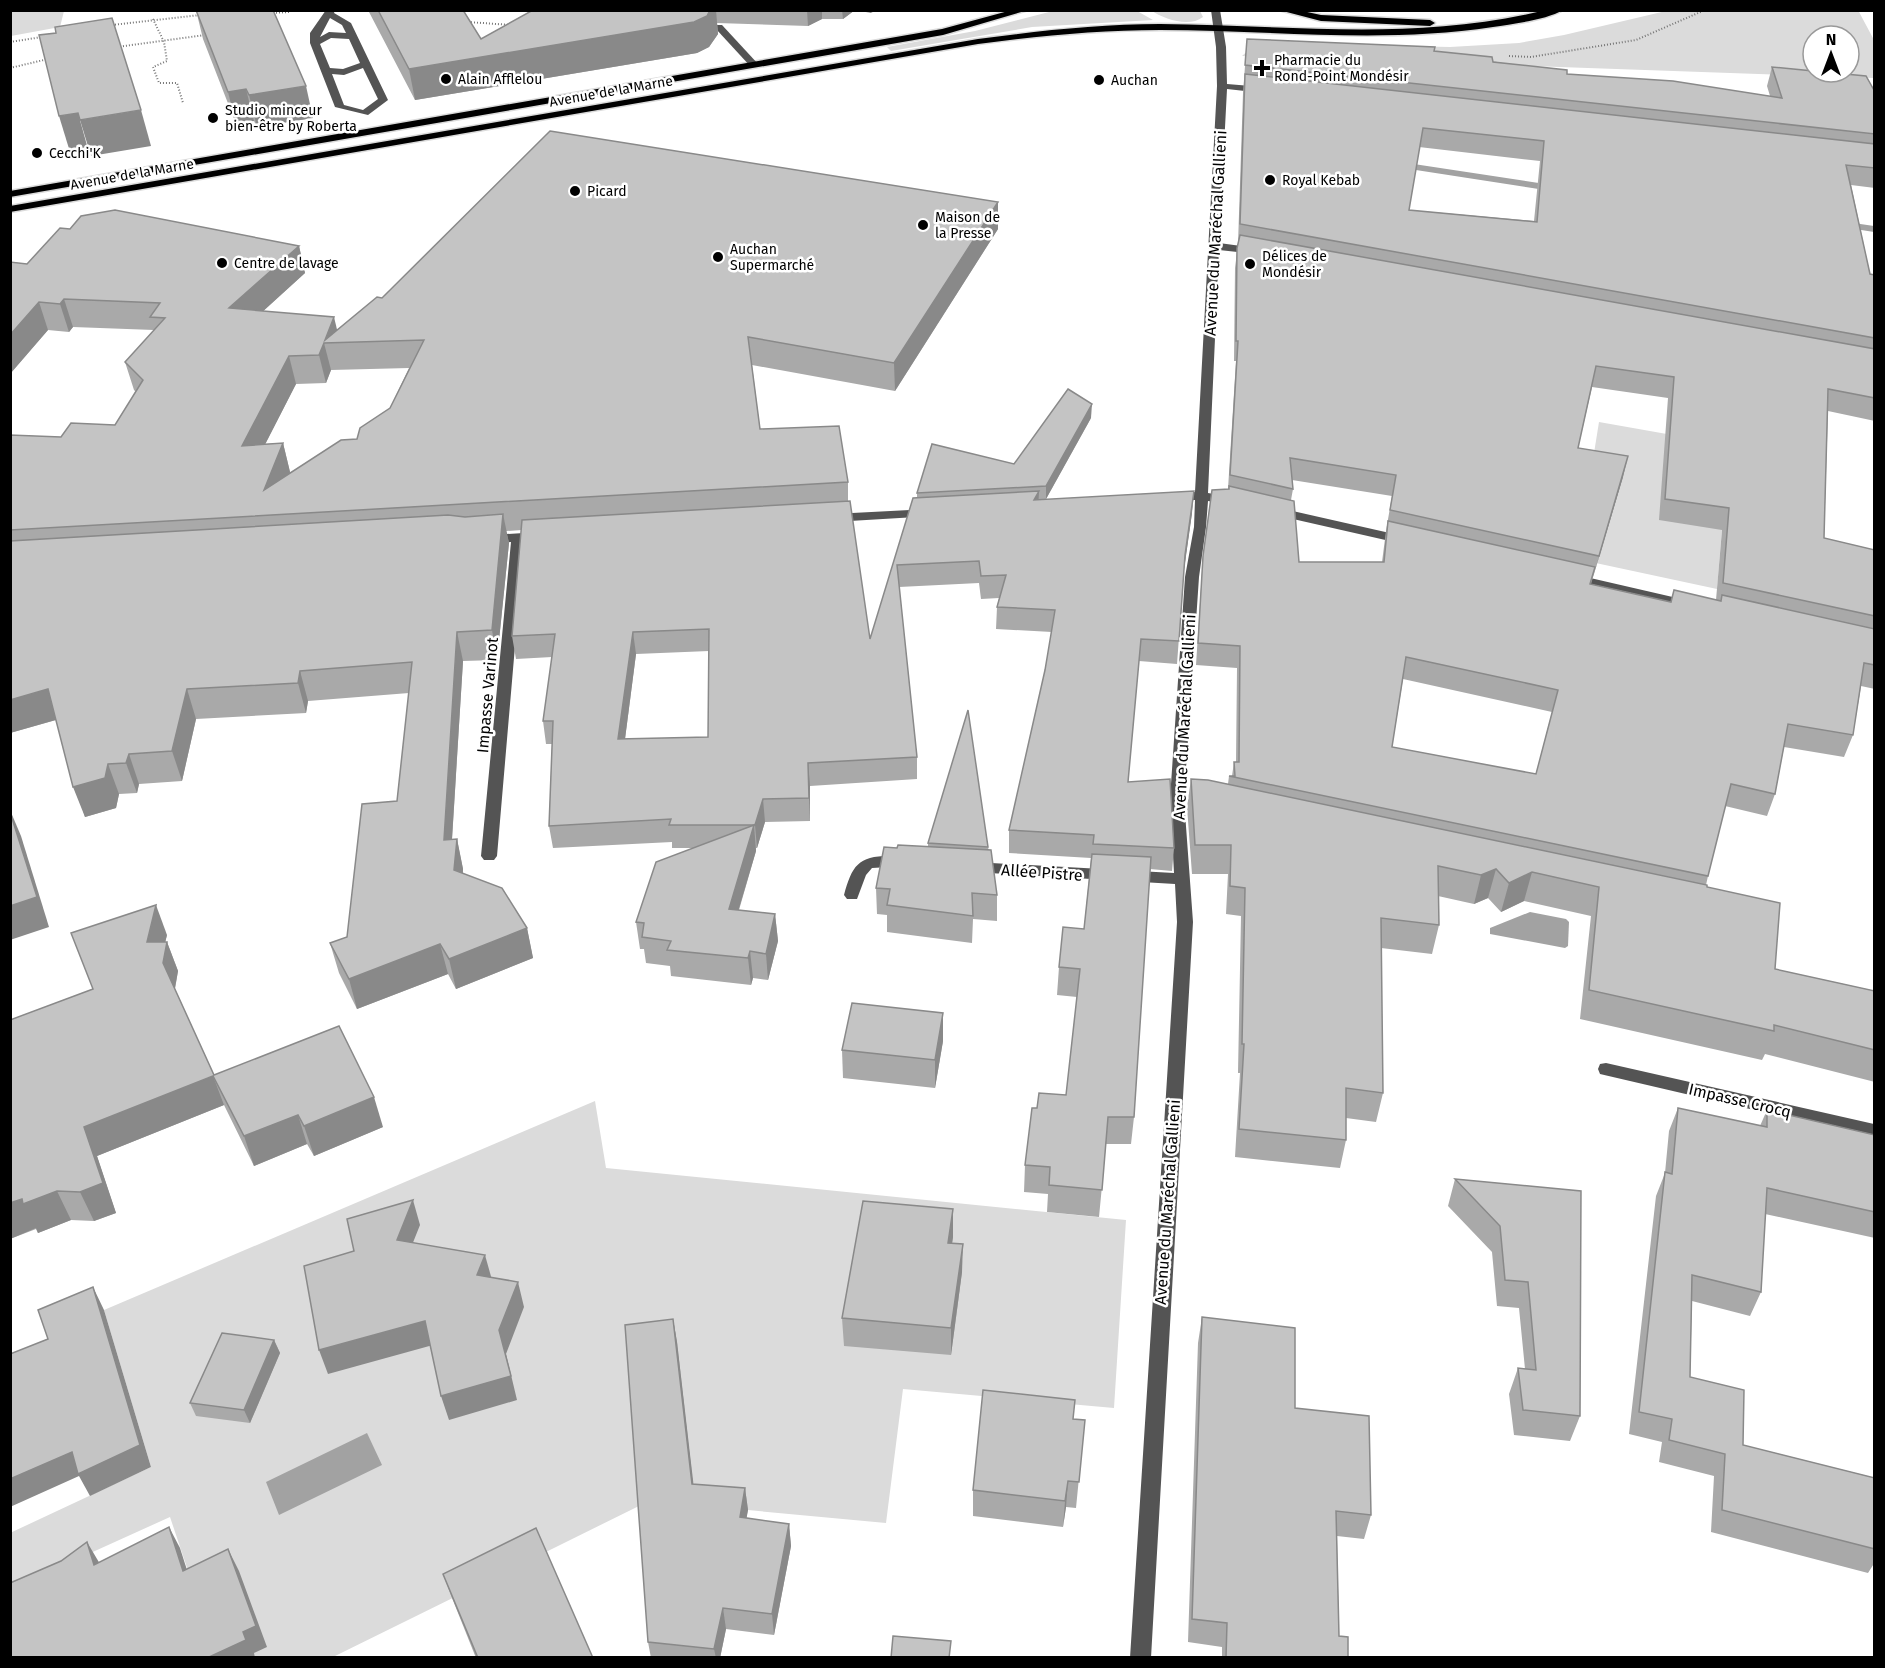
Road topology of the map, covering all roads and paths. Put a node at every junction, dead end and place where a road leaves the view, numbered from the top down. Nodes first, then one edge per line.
1 (1024, 10) edge
2 (1215, 10) edge
3 (1283, 10) edge
4 (1559, 10) edge
5 (330, 12) edge
6 (261, 13) edge
7 (209, 14) edge
8 (153, 19) junction
9 (458, 22) edge
10 (110, 25) edge
11 (512, 25) edge
12 (1493, 25) junction
13 (719, 27) dead end
14 (1218, 29) junction
15 (208, 35) edge
16 (44, 36) edge
17 (353, 36) junction
18 (10, 42) edge
19 (164, 42) junction
20 (315, 43) junction
21 (110, 48) edge
22 (50, 58) edge
23 (365, 64) junction
24 (754, 65) junction
25 (10, 68) edge
26 (326, 71) junction
27 (1222, 86) junction
28 (1270, 90) edge
29 (183, 103) dead end
30 (365, 113) junction
31 (373, 131) junction
32 (10, 194) edge
33 (10, 209) edge
34 (1214, 246) junction
35 (1264, 253) edge
36 (1201, 496) junction
37 (1159, 498) edge
38 (1239, 503) edge
39 (1262, 508) edge
40 (942, 512) edge
41 (823, 518) edge
42 (550, 535) edge
43 (518, 537) junction
44 (479, 540) edge
45 (1412, 542) edge
46 (1562, 576) edge
47 (1701, 607) edge
48 (1177, 799) junction
49 (1196, 800) edge
50 (489, 856) dead end
51 (921, 863) edge
52 (956, 866) edge
53 (1182, 879) junction
54 (852, 895) dead end
55 (1606, 1069) dead end
56 (1875, 1131) edge
57 (1140, 1658) edge

1 - 24 main road, Avenue de la Marne
2 - 14 street, Avenue du Maréchal Gallieni
3 - 12 main road
4 - 12 main road
5 - 6 path
5 - 17 street
5 - 20 street
7 - 8 path
8 - 10 path
8 - 19 path
9 - 11 path
12 - 14 main road, Avenue de la Marne
13 - 24 street
14 - 27 street, Avenue du Maréchal Gallieni
14 - 33 main road, Avenue de la Marne
15 - 19 path
16 - 18 path
17 - 20 street
17 - 23 street
19 - 21 path
19 - 29 path
20 - 26 street
22 - 25 path
23 - 26 street
23 - 30 street
24 - 31 main road, Avenue de la Marne
26 - 30 street
27 - 28 street
27 - 34 street, Avenue du Maréchal Gallieni
30 - 31 street
31 - 32 main road, Avenue de la Marne
34 - 35 street
34 - 36 street, Avenue du Maréchal Gallieni
36 - 37 street
36 - 38 street
36 - 48 street, Avenue du Maréchal Gallieni
39 - 45 street
40 - 41 street
42 - 43 street
43 - 44 street
43 - 50 street, Impasse Varinot
46 - 47 street
48 - 49 street
48 - 53 street, Avenue du Maréchal Gallieni
51 - 54 street
52 - 53 street, Allée Pistre
53 - 57 street, Avenue du Maréchal Gallieni
55 - 56 street, Impasse Crocq

